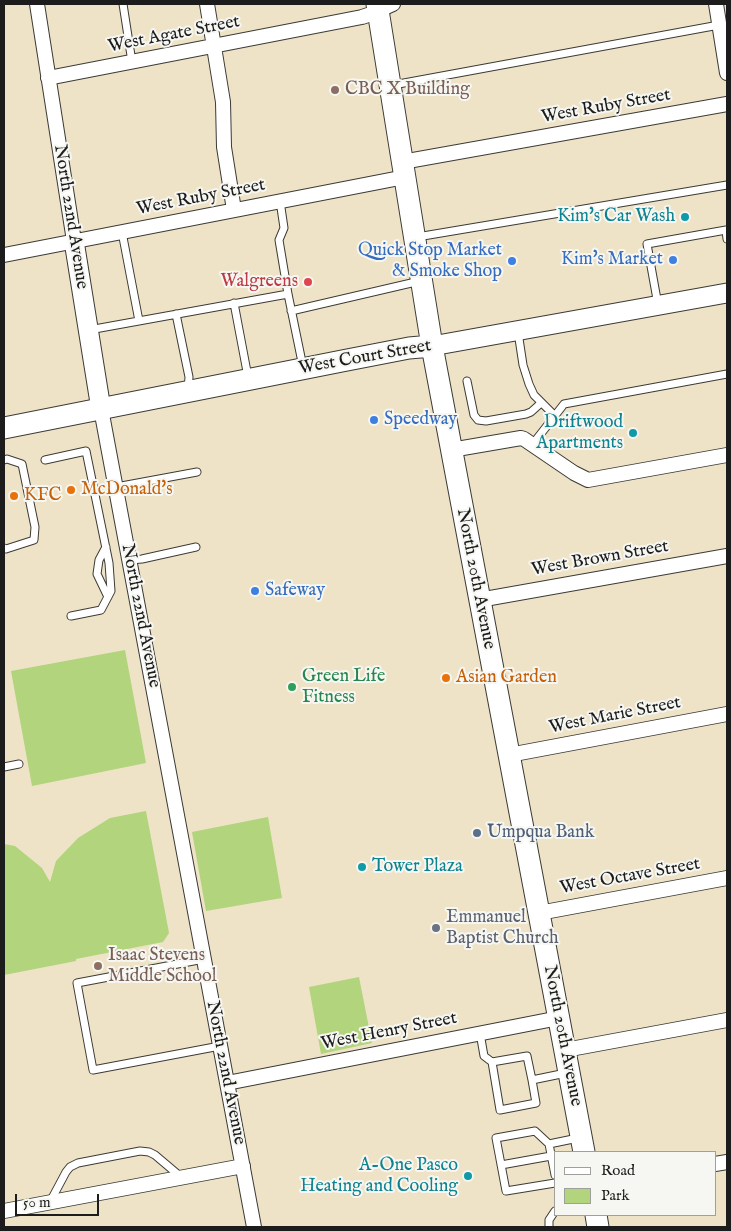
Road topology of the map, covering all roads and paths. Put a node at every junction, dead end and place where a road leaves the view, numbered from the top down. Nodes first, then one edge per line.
1 (36, 4) edge
2 (123, 4) edge
3 (207, 4) edge
4 (716, 4) edge
5 (383, 6) edge
6 (720, 25) junction
7 (214, 46) junction
8 (132, 62) junction
9 (727, 73) edge
10 (48, 78) junction
11 (390, 86) junction
12 (727, 104) edge
13 (404, 170) junction
14 (727, 185) edge
15 (280, 201) junction
16 (234, 210) junction
17 (122, 232) junction
18 (414, 237) junction
19 (727, 238) edge
20 (74, 241) junction
21 (4, 255) edge
22 (421, 281) junction
23 (727, 293) edge
24 (288, 294) junction
25 (234, 303) junction
26 (658, 306) junction
27 (291, 311) junction
28 (176, 314) junction
29 (139, 321) junction
30 (89, 330) junction
31 (518, 331) junction
32 (432, 346) junction
33 (304, 369) junction
34 (727, 374) edge
35 (249, 380) junction
36 (467, 381) dead end
37 (188, 392) junction
38 (541, 403) junction
39 (101, 409) junction
40 (555, 416) junction
41 (4, 428) edge
42 (532, 444) junction
43 (451, 450) junction
44 (727, 455) edge
45 (4, 460) edge
46 (44, 460) dead end
47 (197, 472) dead end
48 (116, 487) junction
49 (106, 547) junction
50 (196, 547) dead end
51 (4, 548) edge
52 (727, 556) edge
53 (130, 560) junction
54 (108, 597) junction
55 (479, 600) junction
56 (70, 616) dead end
57 (727, 714) edge
58 (509, 755) junction
59 (19, 764) dead end
60 (4, 767) edge
61 (727, 878) edge
62 (539, 913) junction
63 (204, 959) junction
64 (559, 1018) junction
65 (727, 1020) edge
66 (480, 1033) junction
67 (220, 1046) junction
68 (565, 1050) junction
69 (492, 1062) junction
70 (569, 1073) junction
71 (532, 1080) junction
72 (227, 1083) junction
73 (549, 1144) junction
74 (583, 1145) edge
75 (551, 1156) junction
76 (501, 1164) junction
77 (243, 1166) junction
78 (554, 1170) edge
79 (181, 1177) junction
80 (554, 1183) edge
81 (50, 1202) junction
82 (4, 1211) edge
83 (554, 1212) edge
84 (254, 1227) edge
85 (549, 1227) edge

1 - 10 street, North 22nd Avenue
2 - 8 lane
3 - 7 street
4 - 6 street
5 - 7 street, West Agate Street
5 - 11 main road, North 20th Avenue
6 - 9 street
6 - 11 lane
7 - 8 street, West Agate Street
7 - 16 street
8 - 10 street, West Agate Street
10 - 20 street, North 22nd Avenue
11 - 13 main road, North 20th Avenue
12 - 13 street, West Ruby Street
13 - 15 street, West Ruby Street
13 - 18 main road, North 20th Avenue
14 - 18 lane
15 - 16 street, West Ruby Street
15 - 24 lane
16 - 17 street, West Ruby Street
17 - 20 street, West Ruby Street
17 - 29 lane
18 - 22 main road, North 20th Avenue
19 - 26 lane
20 - 21 street, West Ruby Street
20 - 30 main road, North 22nd Avenue
22 - 27 lane
22 - 32 main road, North 20th Avenue
23 - 26 main road, West Court Street
24 - 25 lane
24 - 27 lane
25 - 28 lane
25 - 35 lane
26 - 31 main road, West Court Street
27 - 33 lane
28 - 29 lane
28 - 37 lane
29 - 30 lane
30 - 39 main road, North 22nd Avenue
31 - 32 main road, West Court Street
31 - 38 lane
32 - 33 main road, West Court Street
32 - 43 main road, North 20th Avenue
33 - 35 main road, West Court Street
34 - 40 lane
35 - 37 main road, West Court Street
36 - 38 lane
37 - 39 main road, West Court Street
38 - 40 lane
39 - 41 main road, West Court Street
39 - 48 street, North 22nd Avenue
40 - 42 lane
42 - 43 street
42 - 44 street
43 - 55 main road, North 20th Avenue
45 - 51 lane
46 - 49 lane
47 - 48 lane
48 - 53 street, North 22nd Avenue
49 - 54 lane
49 - 54 lane
50 - 53 lane
52 - 55 street, West Brown Street
53 - 63 street, North 22nd Avenue
54 - 56 lane
55 - 58 main road, North 20th Avenue
57 - 58 street, West Marie Street
58 - 62 main road, North 20th Avenue
59 - 60 lane
61 - 62 street, West Octave Street
62 - 64 main road, North 20th Avenue
63 - 67 street, North 22nd Avenue
63 - 67 lane
64 - 66 street, West Henry Street
64 - 68 main road, North 20th Avenue
65 - 68 street
66 - 69 lane
66 - 72 street, West Henry Street
67 - 72 street, North 22nd Avenue
68 - 70 main road, North 20th Avenue
69 - 71 lane
69 - 71 lane
70 - 71 lane
70 - 74 main road, North 20th Avenue
72 - 77 street, North 22nd Avenue
73 - 74 lane
73 - 75 lane
73 - 76 lane
75 - 76 lane
75 - 78 lane
76 - 80 lane
77 - 79 street
77 - 84 street, North 22nd Avenue
79 - 81 street
79 - 81 lane
81 - 82 street
83 - 85 lane

